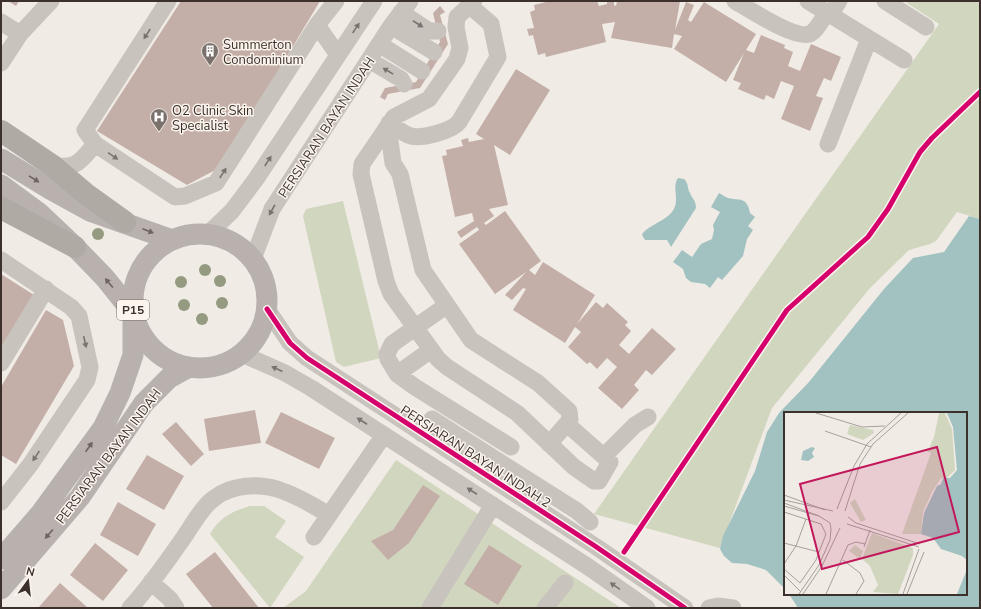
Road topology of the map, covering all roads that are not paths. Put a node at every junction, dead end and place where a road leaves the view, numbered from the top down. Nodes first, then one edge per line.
1 (51, 1) edge
2 (168, 1) edge
3 (336, 1) edge
4 (374, 1) edge
5 (735, 1) edge
6 (808, 1) edge
7 (885, 1) edge
8 (472, 3) edge
9 (832, 9) edge
10 (401, 13) edge
11 (1, 22) edge
12 (317, 25) junction
13 (926, 26) dead end
14 (446, 29) junction
15 (20, 34) junction
16 (869, 39) junction
17 (379, 44) junction
18 (338, 55) junction
19 (443, 58) junction
20 (369, 60) junction
21 (904, 60) dead end
22 (1, 63) edge
23 (430, 76) junction
24 (408, 109) junction
25 (388, 124) junction
26 (1, 131) edge
27 (95, 144) junction
28 (828, 144) dead end
29 (1, 159) edge
30 (53, 166) junction
31 (1, 185) edge
32 (1, 208) edge
33 (125, 222) junction
34 (208, 234) junction
35 (172, 240) junction
36 (75, 247) junction
37 (253, 259) junction
38 (1, 260) edge
39 (46, 289) junction
40 (447, 305) junction
41 (267, 308) junction
42 (133, 313) junction
43 (415, 328) junction
44 (431, 350) junction
45 (242, 354) junction
46 (1, 363) edge
47 (190, 367) junction
48 (397, 374) junction
49 (648, 417) dead end
50 (567, 424) junction
51 (422, 434) junction
52 (384, 435) junction
53 (549, 444) junction
54 (511, 447) dead end
55 (604, 456) junction
56 (4, 493) edge
57 (493, 505) junction
58 (329, 515) junction
59 (590, 522) dead end
60 (314, 537) dead end
61 (1, 559) edge
62 (151, 582) junction
63 (565, 584) dead end
64 (1, 589) edge
65 (130, 608) edge
66 (176, 608) edge
67 (430, 608) edge
68 (545, 608) edge
69 (647, 608) edge
70 (685, 608) edge
71 (709, 608) edge
72 (733, 608) edge

1 - 15 street
2 -> 27 street
3 - 12 street
18 -> 4 street
5 - 9 street
6 - 9 street
7 - 13 street
8 - 14 street
8 - 25 street
9 - 16 street
10 -> 14 street
10 - 17 street, PERSIARAN BAYAN INDAH
10 - 19 street
11 - 15 street
12 - 18 street
27 -> 12 street
14 - 19 street
15 - 22 street
16 - 21 street
16 - 28 street
17 - 20 street, PERSIARAN BAYAN INDAH
17 - 23 street
34 -> 18 street
19 - 23 street
24 -> 20 street
20 -> 37 street, PERSIARAN BAYAN INDAH
23 - 24 street
24 - 25 street
25 - 40 street
25 - 43 street
26 - 30 highway
27 - 30 street
29 -> 33 main road
30 - 33 highway
31 - 36 main road, P15
32 - 36 highway
33 -> 35 main road
34 - 35 main road, P15
34 - 37 main road, P15
35 - 42 main road, P15
42 -> 36 main road, P15
37 - 41 main road, P15
38 - 39 street
39 - 46 street
39 -> 56 street
40 - 43 street
40 - 50 street
41 - 45 main road, P15
41 - 51 street, PERSIARAN BAYAN INDAH 2
42 - 47 main road, P15
61 -> 42 main road, PERSIARAN BAYAN INDAH
43 - 44 street
43 - 48 street
44 - 48 street
44 - 53 street
45 - 47 main road, P15
52 -> 45 street
47 -> 64 main road, PERSIARAN BAYAN INDAH
48 - 54 street
49 - 55 street
50 - 53 street
50 - 55 street
51 - 59 street
51 - 70 street, PERSIARAN BAYAN INDAH 2
57 -> 52 street
52 - 58 street
53 - 55 street
57 - 67 street
69 -> 57 street
58 - 60 street
58 - 62 street
62 - 65 street
62 - 66 street
63 - 68 street
71 - 72 street

